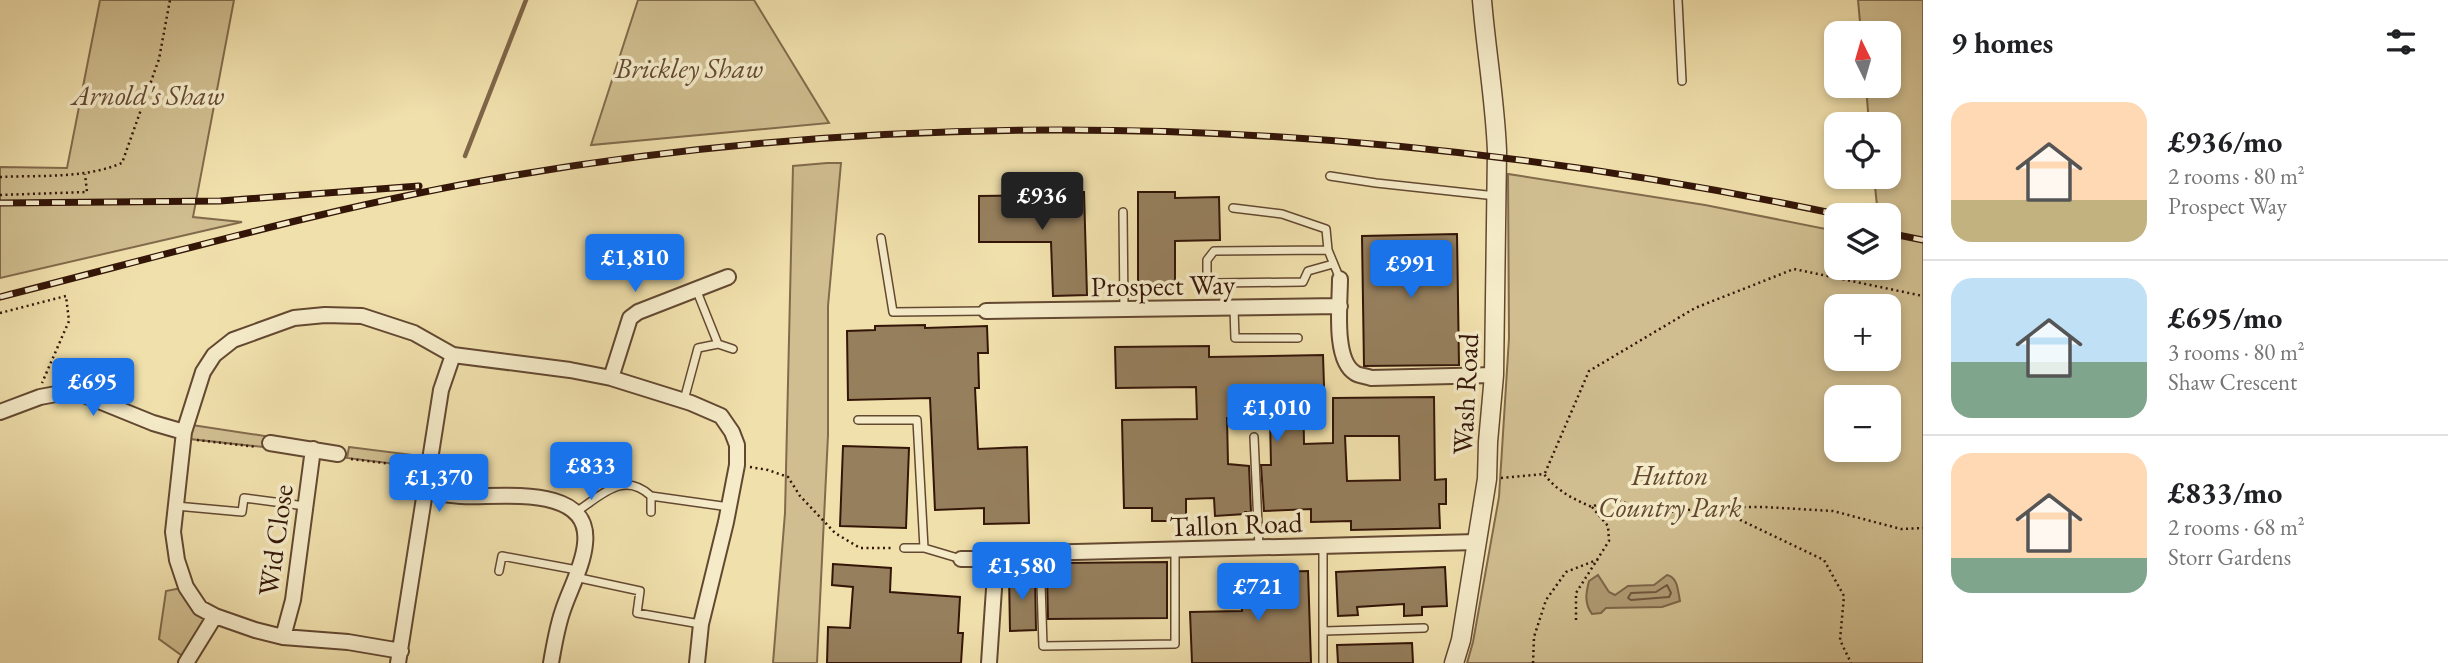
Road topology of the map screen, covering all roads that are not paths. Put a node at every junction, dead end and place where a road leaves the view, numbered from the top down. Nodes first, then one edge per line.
1 (1482, 0) edge
2 (1678, 0) edge
3 (1682, 81) dead end
4 (1330, 176) dead end
5 (1497, 196) junction
6 (1234, 208) dead end
7 (1123, 212) dead end
8 (881, 238) dead end
9 (1328, 250) junction
10 (1333, 264) junction
11 (728, 277) dead end
12 (1340, 279) joint
13 (696, 289) junction
14 (1340, 306) junction
15 (1124, 309) junction
16 (1234, 309) junction
17 (986, 311) joint
18 (1298, 338) dead end
19 (718, 344) junction
20 (733, 349) dead end
21 (453, 355) junction
22 (1494, 375) junction
23 (611, 378) junction
24 (684, 401) junction
25 (0, 412) edge
26 (858, 420) dead end
27 (184, 435) junction
28 (1254, 437) dead end
29 (270, 443) road end
30 (313, 449) junction
31 (338, 454) road end
32 (425, 492) junction
33 (651, 496) junction
34 (175, 506) junction
35 (305, 506) junction
36 (729, 507) junction
37 (576, 512) junction
38 (651, 512) dead end
39 (1477, 542) junction
40 (1323, 546) junction
41 (1258, 547) junction
42 (904, 548) road end
43 (924, 548) junction
44 (1175, 550) junction
45 (1040, 553) junction
46 (961, 559) joint
47 (996, 559) junction
48 (499, 571) dead end
49 (576, 574) junction
50 (215, 616) junction
51 (701, 624) junction
52 (1424, 628) dead end
53 (1324, 631) junction
54 (283, 637) junction
55 (399, 657) edge
56 (186, 663) edge
57 (551, 663) edge
58 (697, 663) edge
59 (989, 663) edge
60 (1323, 663) edge
61 (1454, 663) edge

1 - 5 street, Wash Road
2 - 3 lane
4 - 5 lane
5 - 22 street, Wash Road
6 - 9 lane
7 - 15 lane
8 - 17 lane
9 - 10 lane
9 - 10 lane
10 - 12 lane
11 - 13 street
12 - 14 street
13 - 19 lane
13 - 23 street
14 - 16 street, Prospect Way
14 - 22 street
15 - 16 street, Prospect Way
15 - 17 street, Prospect Way
16 - 18 lane
19 - 20 lane
19 - 24 lane
21 - 23 street
21 - 27 street
21 - 32 street
22 - 39 street, Wash Road
23 - 24 street
24 - 36 street
25 - 27 street
26 - 43 lane
27 - 34 street
28 - 41 lane
29 - 30 street, Wid Close
30 - 31 street, Wid Close
30 - 35 street, Wid Close
32 - 37 street
32 - 55 street
33 - 36 lane
33 - 37 lane
33 - 38 lane
34 - 35 lane
34 - 50 street
35 - 54 street, Wid Close
36 - 51 street
37 - 49 street
39 - 40 street, Tallon Road
39 - 61 street, Wash Road
40 - 41 street, Tallon Road
40 - 53 lane
41 - 44 street, Tallon Road
42 - 43 lane
43 - 46 lane
44 - 45 street, Tallon Road
44 - 45 lane
45 - 47 street, Tallon Road
46 - 47 street, Tallon Road
47 - 59 street
48 - 49 lane
49 - 51 lane
49 - 57 street
50 - 54 street
50 - 56 street
51 - 58 street
52 - 53 lane
53 - 60 lane
54 - 55 street

